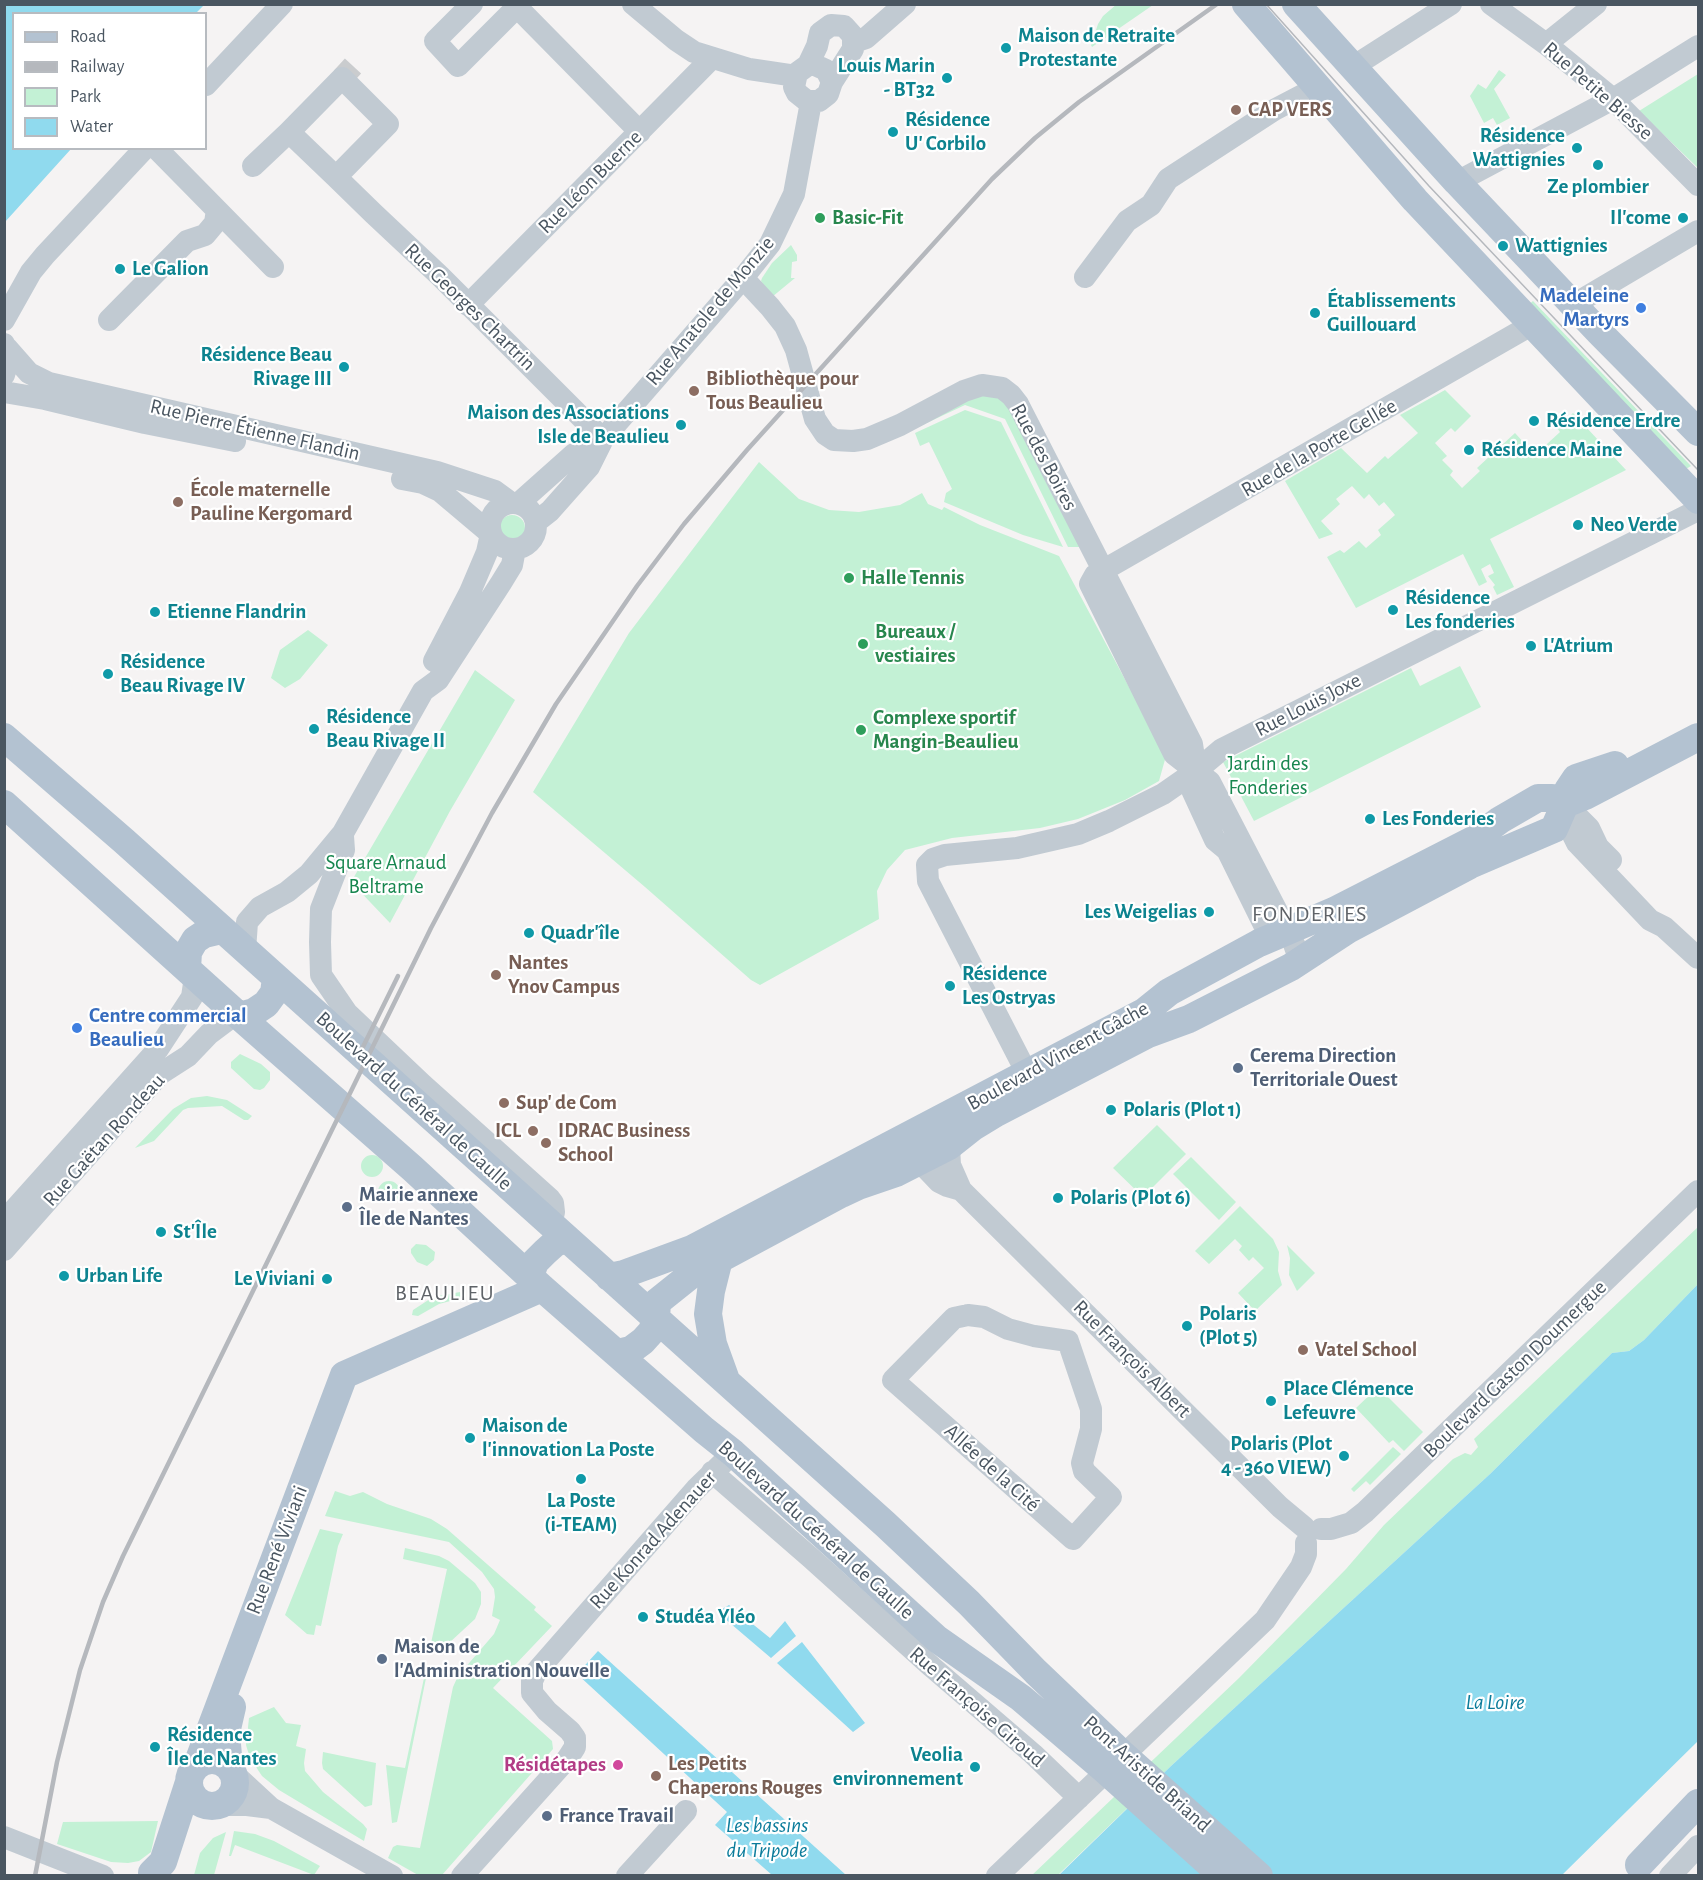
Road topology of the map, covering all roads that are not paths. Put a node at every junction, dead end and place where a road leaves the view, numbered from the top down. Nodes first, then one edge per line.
1 (282, 4) edge
2 (472, 4) edge
3 (633, 4) edge
4 (905, 4) edge
5 (1246, 4) edge
6 (1296, 4) edge
7 (1451, 4) edge
8 (1491, 4) edge
9 (1596, 4) edge
10 (519, 6) edge
11 (832, 15) edge
12 (1546, 44) junction
13 (1698, 46) edge
14 (850, 50) junction
15 (711, 58) junction
16 (807, 62) junction
17 (1351, 68) junction
18 (832, 82) junction
19 (207, 84) edge
20 (1318, 87) junction
21 (1613, 99) junction
22 (811, 102) junction
23 (290, 132) junction
24 (640, 132) junction
25 (143, 150) edge
26 (158, 150) edge
27 (253, 166) dead end
28 (336, 177) junction
29 (1456, 182) junction
30 (1698, 185) edge
31 (217, 210) junction
32 (1698, 231) edge
33 (273, 267) dead end
34 (1085, 277) dead end
35 (743, 278) junction
36 (468, 305) junction
37 (1573, 305) junction
38 (4, 320) edge
39 (109, 320) dead end
40 (1533, 324) junction
41 (6, 346) edge
42 (4, 375) edge
43 (4, 392) edge
44 (1698, 432) edge
45 (603, 439) junction
46 (1698, 500) edge
47 (514, 503) junction
48 (1698, 510) edge
49 (536, 522) junction
50 (491, 534) junction
51 (515, 549) junction
52 (1103, 571) junction
53 (428, 687) junction
54 (1698, 721) edge
55 (4, 737) edge
56 (1698, 737) edge
57 (1196, 771) junction
58 (4, 804) edge
59 (1565, 804) junction
60 (343, 834) junction
61 (234, 926) junction
62 (1278, 935) junction
63 (1698, 958) edge
64 (1300, 961) junction
65 (191, 973) junction
66 (276, 978) junction
67 (239, 1016) junction
68 (1032, 1083) junction
69 (949, 1146) junction
70 (919, 1161) junction
71 (961, 1190) junction
72 (1698, 1191) edge
73 (4, 1221) edge
74 (559, 1232) junction
75 (4, 1250) edge
76 (719, 1258) junction
77 (609, 1277) junction
78 (536, 1282) junction
79 (1088, 1316) junction
80 (656, 1319) junction
81 (1068, 1341) junction
82 (618, 1353) junction
83 (382, 1359) junction
84 (729, 1384) junction
85 (733, 1453) junction
86 (712, 1472) junction
87 (1311, 1533) junction
88 (1036, 1672) joint
89 (1021, 1698) joint
90 (231, 1769) junction
91 (193, 1773) junction
92 (1079, 1798) junction
93 (1698, 1803) edge
94 (218, 1805) junction
95 (271, 1808) junction
96 (686, 1811) dead end
97 (4, 1837) edge
98 (1698, 1846) edge
99 (1639, 1872) edge
100 (103, 1875) edge
101 (156, 1875) edge
102 (392, 1875) edge
103 (462, 1875) edge
104 (627, 1875) edge
105 (997, 1875) edge
106 (1223, 1875) edge
107 (1259, 1875) edge
108 (1670, 1875) edge

1 - 19 street
2 - 10 street
3 - 15 street
4 - 14 street
5 - 20 main road
6 - 17 main road
7 - 17 street
8 - 12 street, Rue Petite Biesse
9 - 12 street
10 - 24 street
11 - 14 street
11 - 16 street
12 - 21 street, Rue Petite Biesse
13 - 21 street
14 - 16 street
14 - 18 street
15 - 16 street
15 - 24 street, Rue Léon Buerne
16 - 18 street
16 - 22 street
17 - 29 main road
18 - 22 street
20 - 34 street
20 - 40 main road
21 - 29 street
21 - 30 street, Rue Petite Biesse
22 - 35 street, Rue Anatole de Monzie
23 - 27 street
23 - 28 street, Rue Georges Chartrin
23 - 28 street
24 - 36 street, Rue Léon Buerne
25 - 38 street
26 - 31 street
28 - 36 street, Rue Georges Chartrin
29 - 37 main road
31 - 33 street
31 - 39 street
32 - 37 street
35 - 45 street, Rue Anatole de Monzie
35 - 52 street, Rue des Boires
36 - 45 street, Rue Georges Chartrin
37 - 44 main road
40 - 46 main road
40 - 52 street, Rue de la Porte Gellée
41 - 42 street
41 - 47 street, Rue Pierre Étienne Flandin
43 - 50 street, Rue Pierre Étienne Flandin
45 - 47 street, Rue Anatole de Monzie
45 - 49 street, Rue Anatole de Monzie
47 - 49 street
47 - 50 street
48 - 57 street, Rue Louis Joxe
49 - 51 street
50 - 51 street
50 - 53 street
51 - 53 street
52 - 57 street
53 - 60 street
54 - 59 main road, Boulevard Vincent Gâche
55 - 61 main road, Boulevard du Général de Gaulle
56 - 59 main road
57 - 62 street
57 - 68 street, Rue Louis Joxe
58 - 65 main road, Boulevard du Général de Gaulle
59 - 62 main road, Boulevard Vincent Gâche
59 - 63 street
59 - 64 main road, Boulevard Vincent Gâche
60 - 61 street
60 - 74 street, Boulevard du Général de Gaulle
61 - 65 main road
61 - 66 main road, Boulevard du Général de Gaulle
62 - 64 street
62 - 68 main road, Boulevard Vincent Gâche
64 - 68 main road, Boulevard Vincent Gâche
65 - 67 main road, Boulevard du Général de Gaulle
65 - 73 street, Rue Gaëtan Rondeau
66 - 67 main road
66 - 74 main road, Boulevard du Général de Gaulle
67 - 75 street, Rue Gaëtan Rondeau
67 - 78 main road, Boulevard du Général de Gaulle
68 - 69 main road, Boulevard Vincent Gâche
68 - 77 main road, Boulevard Vincent Gâche
69 - 70 main road, Boulevard Vincent Gâche
69 - 71 street, Rue François Albert
70 - 71 street, Rue François Albert
70 - 76 main road, Boulevard Vincent Gâche
71 - 79 street, Rue François Albert
72 - 87 street, Boulevard Gaston Doumergue
74 - 77 main road, Boulevard du Général de Gaulle
74 - 78 main road
76 - 80 main road, Boulevard Vincent Gâche
76 - 84 main road
77 - 80 main road, Boulevard du Général de Gaulle
78 - 82 main road, Boulevard du Général de Gaulle
78 - 83 main road, Rue René Viviani
79 - 81 street
79 - 87 street, Rue François Albert
80 - 82 main road
80 - 84 main road, Boulevard du Général de Gaulle
81 - 81 street, Allée de la Cité
82 - 85 main road, Boulevard du Général de Gaulle
83 - 90 main road, Rue René Viviani
83 - 91 main road, Rue René Viviani
84 - 88 main road, Boulevard du Général de Gaulle
85 - 86 street, Rue Konrad Adenauer
85 - 89 main road, Boulevard du Général de Gaulle
86 - 92 street, Rue Françoise Giroud
86 - 103 street, Rue Konrad Adenauer
87 - 92 street
88 - 107 main road, Pont Aristide Briand
89 - 106 main road, Pont Aristide Briand
90 - 91 main road
90 - 94 main road
90 - 95 street
91 - 94 main road
91 - 101 main road, Rue René Viviani
92 - 105 street
93 - 99 main road
94 - 95 street
94 - 101 main road, Rue René Viviani
95 - 102 street
96 - 104 street
97 - 100 street
98 - 108 street

